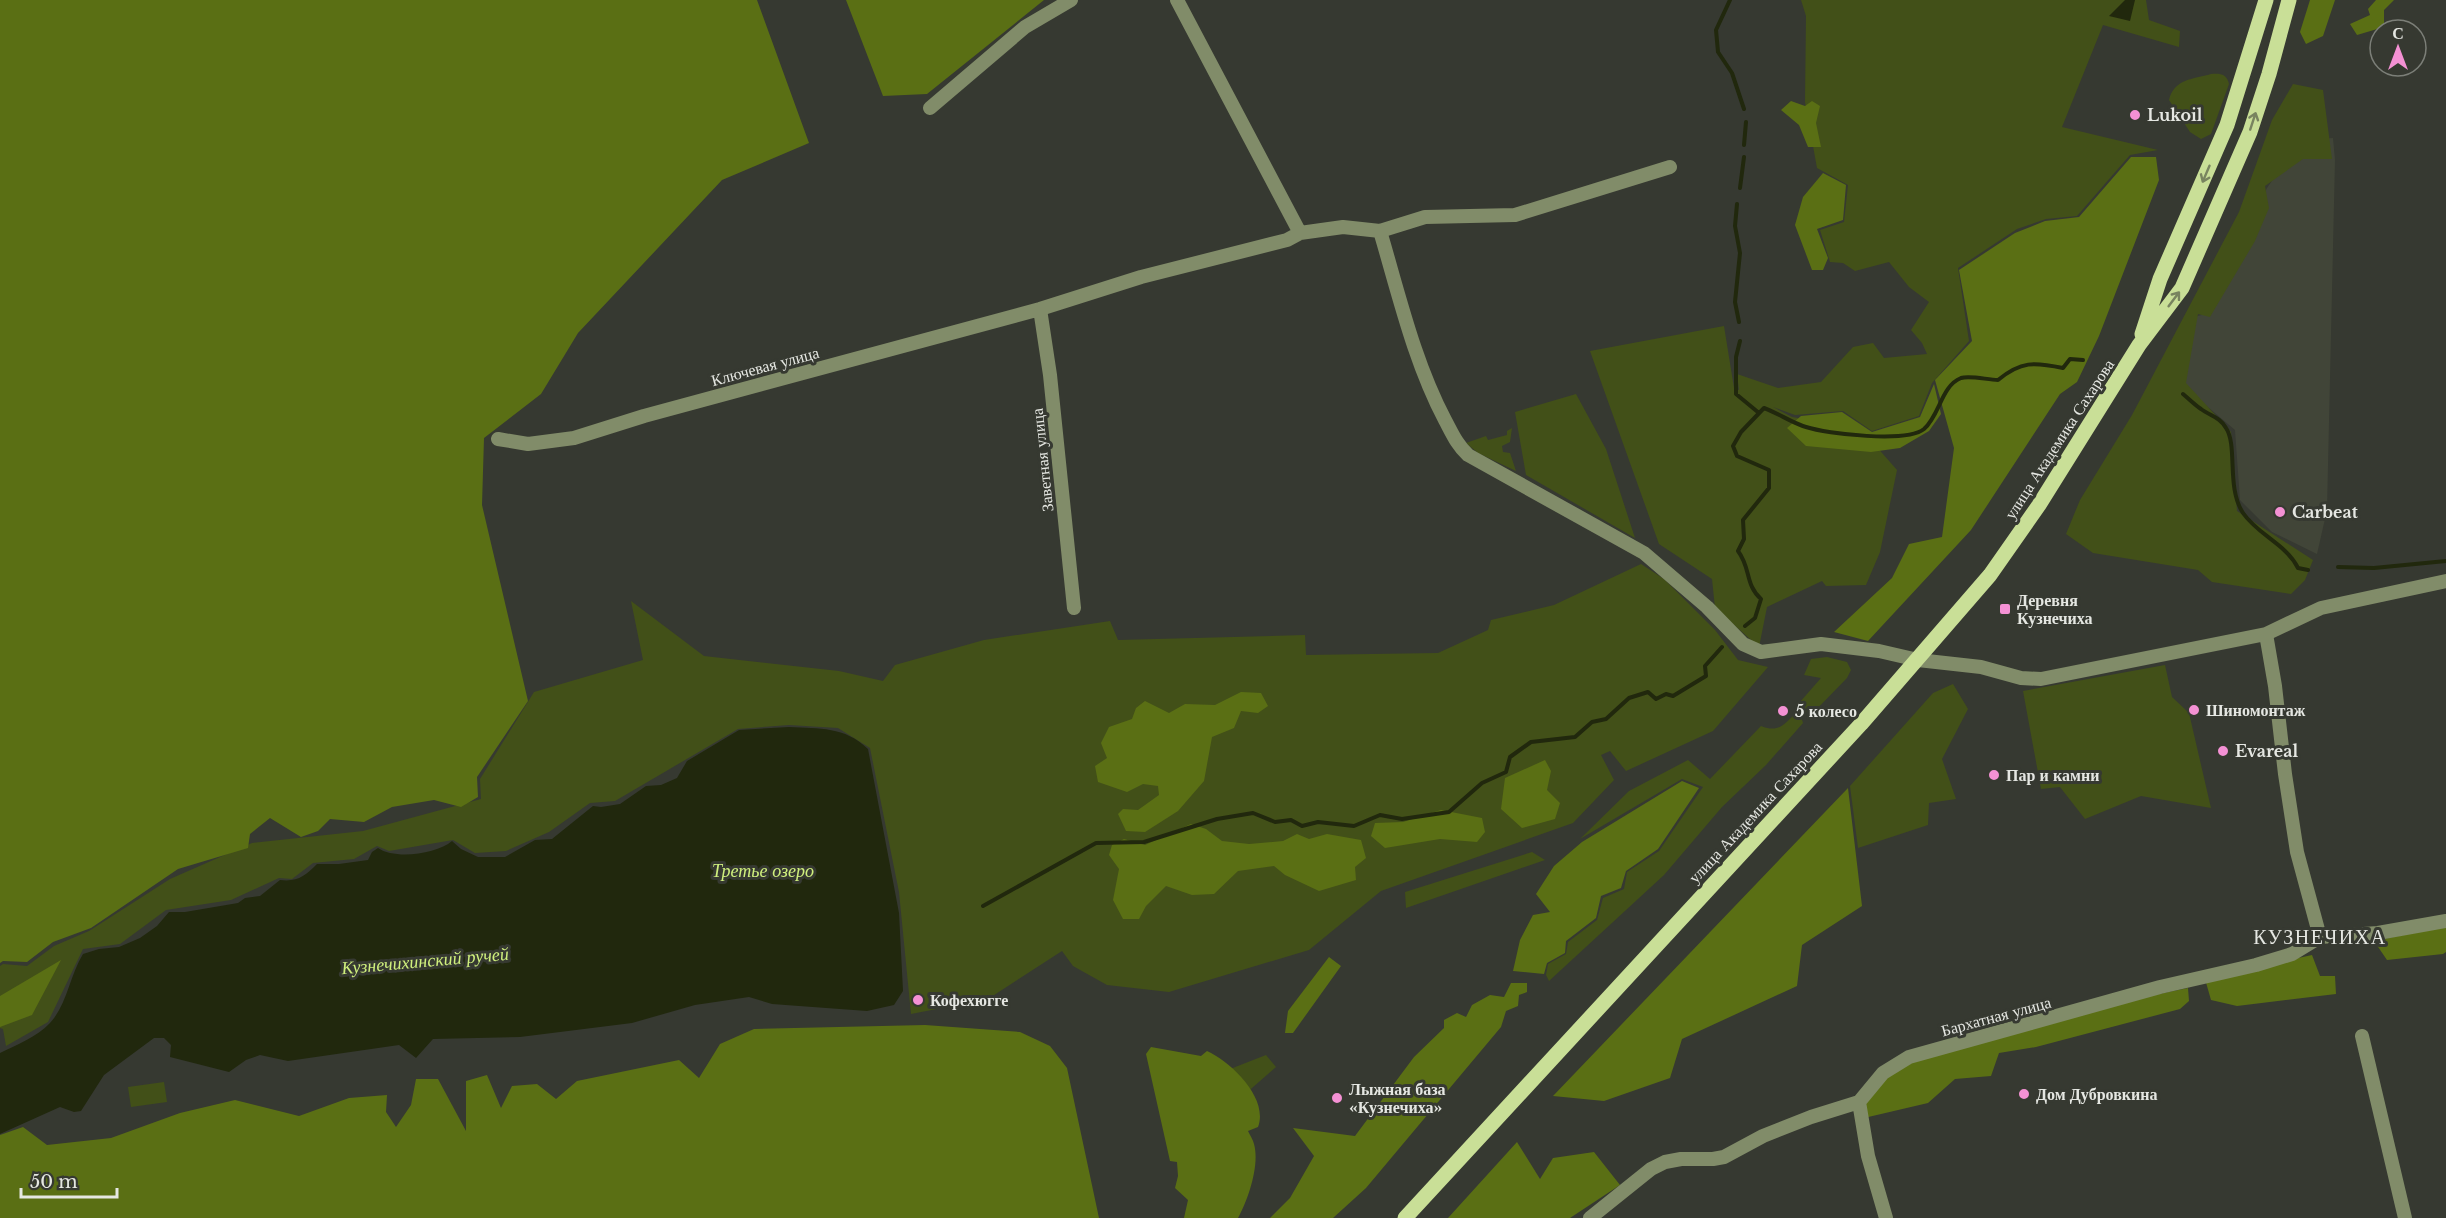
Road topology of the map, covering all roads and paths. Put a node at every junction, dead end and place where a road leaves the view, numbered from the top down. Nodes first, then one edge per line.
1 (1071, 0) edge
2 (1177, 0) edge
3 (2266, 0) edge
4 (2289, 0) edge
5 (930, 108) dead end
6 (1670, 167) dead end
7 (1380, 231) junction
8 (1300, 233) junction
9 (1040, 309) junction
10 (2139, 345) junction
11 (498, 439) dead end
12 (2446, 581) edge
13 (1074, 608) dead end
14 (2266, 634) junction
15 (1918, 660) junction
16 (2446, 921) edge
17 (2320, 937) junction
18 (2362, 1036) dead end
19 (1859, 1102) junction
20 (1405, 1218) edge
21 (1590, 1218) edge
22 (1886, 1218) edge
23 (2405, 1218) edge

1 - 5 street
2 - 8 street
3 -> 10 main road, улица Академика Сахарова
10 -> 4 main road, улица Академика Сахарова
6 - 7 street
7 - 8 street, Ключевая улица
7 - 15 street
8 - 9 street, Ключевая улица
9 - 11 street, Ключевая улица
9 - 13 street, Заветная улица
10 - 15 main road, улица Академика Сахарова
12 - 14 street
14 - 15 street
14 - 17 street
15 - 20 main road, улица Академика Сахарова
16 - 17 street, Бархатная улица
17 - 19 street, Бархатная улица
18 - 23 street
19 - 21 street
19 - 22 street

